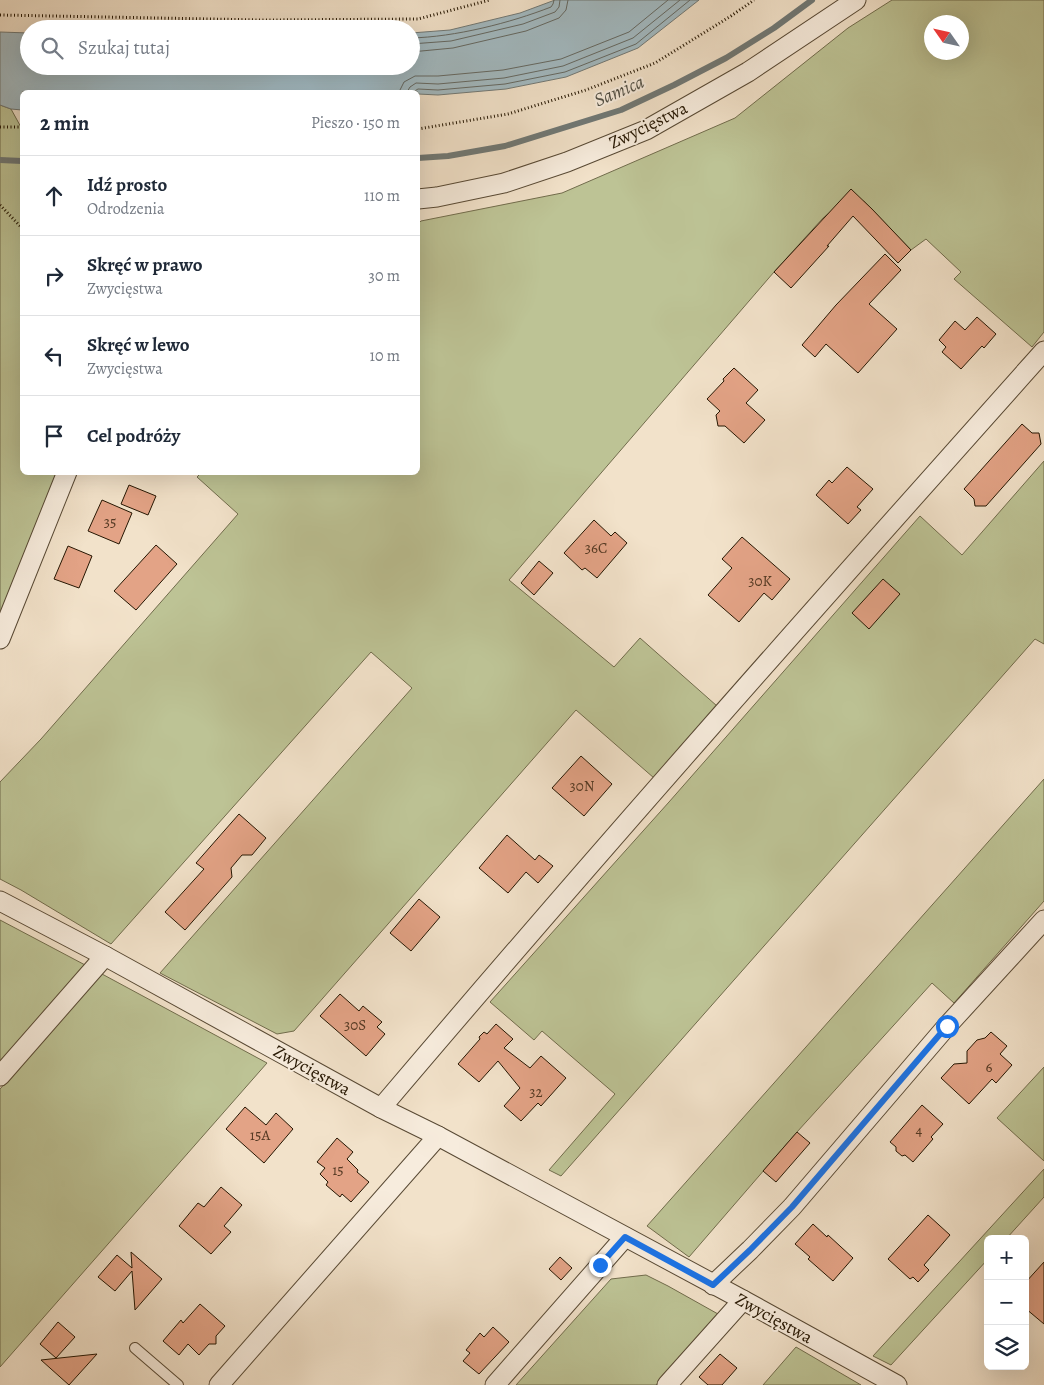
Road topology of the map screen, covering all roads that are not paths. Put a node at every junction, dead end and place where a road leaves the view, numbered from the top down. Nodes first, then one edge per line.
1 (856, 0) edge
2 (420, 199) edge
3 (1044, 351) edge
4 (67, 475) edge
5 (0, 639) edge
6 (0, 901) edge
7 (1044, 920) edge
8 (105, 956) junction
9 (0, 1076) edge
10 (381, 1108) junction
11 (438, 1136) junction
12 (625, 1237) junction
13 (713, 1285) junction
14 (743, 1300) junction
15 (134, 1348) dead end
16 (888, 1383) edge
17 (178, 1385) edge
18 (219, 1385) edge
19 (495, 1385) edge
20 (667, 1385) edge

1 - 2 street, Zwycięstwa
3 - 10 street
4 - 5 street
6 - 8 street, Zwycięstwa
7 - 13 street
8 - 9 street
8 - 10 street, Zwycięstwa
10 - 11 street, Zwycięstwa
11 - 12 street, Zwycięstwa
11 - 18 street
12 - 13 street, Zwycięstwa
12 - 19 street
13 - 14 street, Zwycięstwa
14 - 16 street, Zwycięstwa
14 - 20 street
15 - 17 lane

